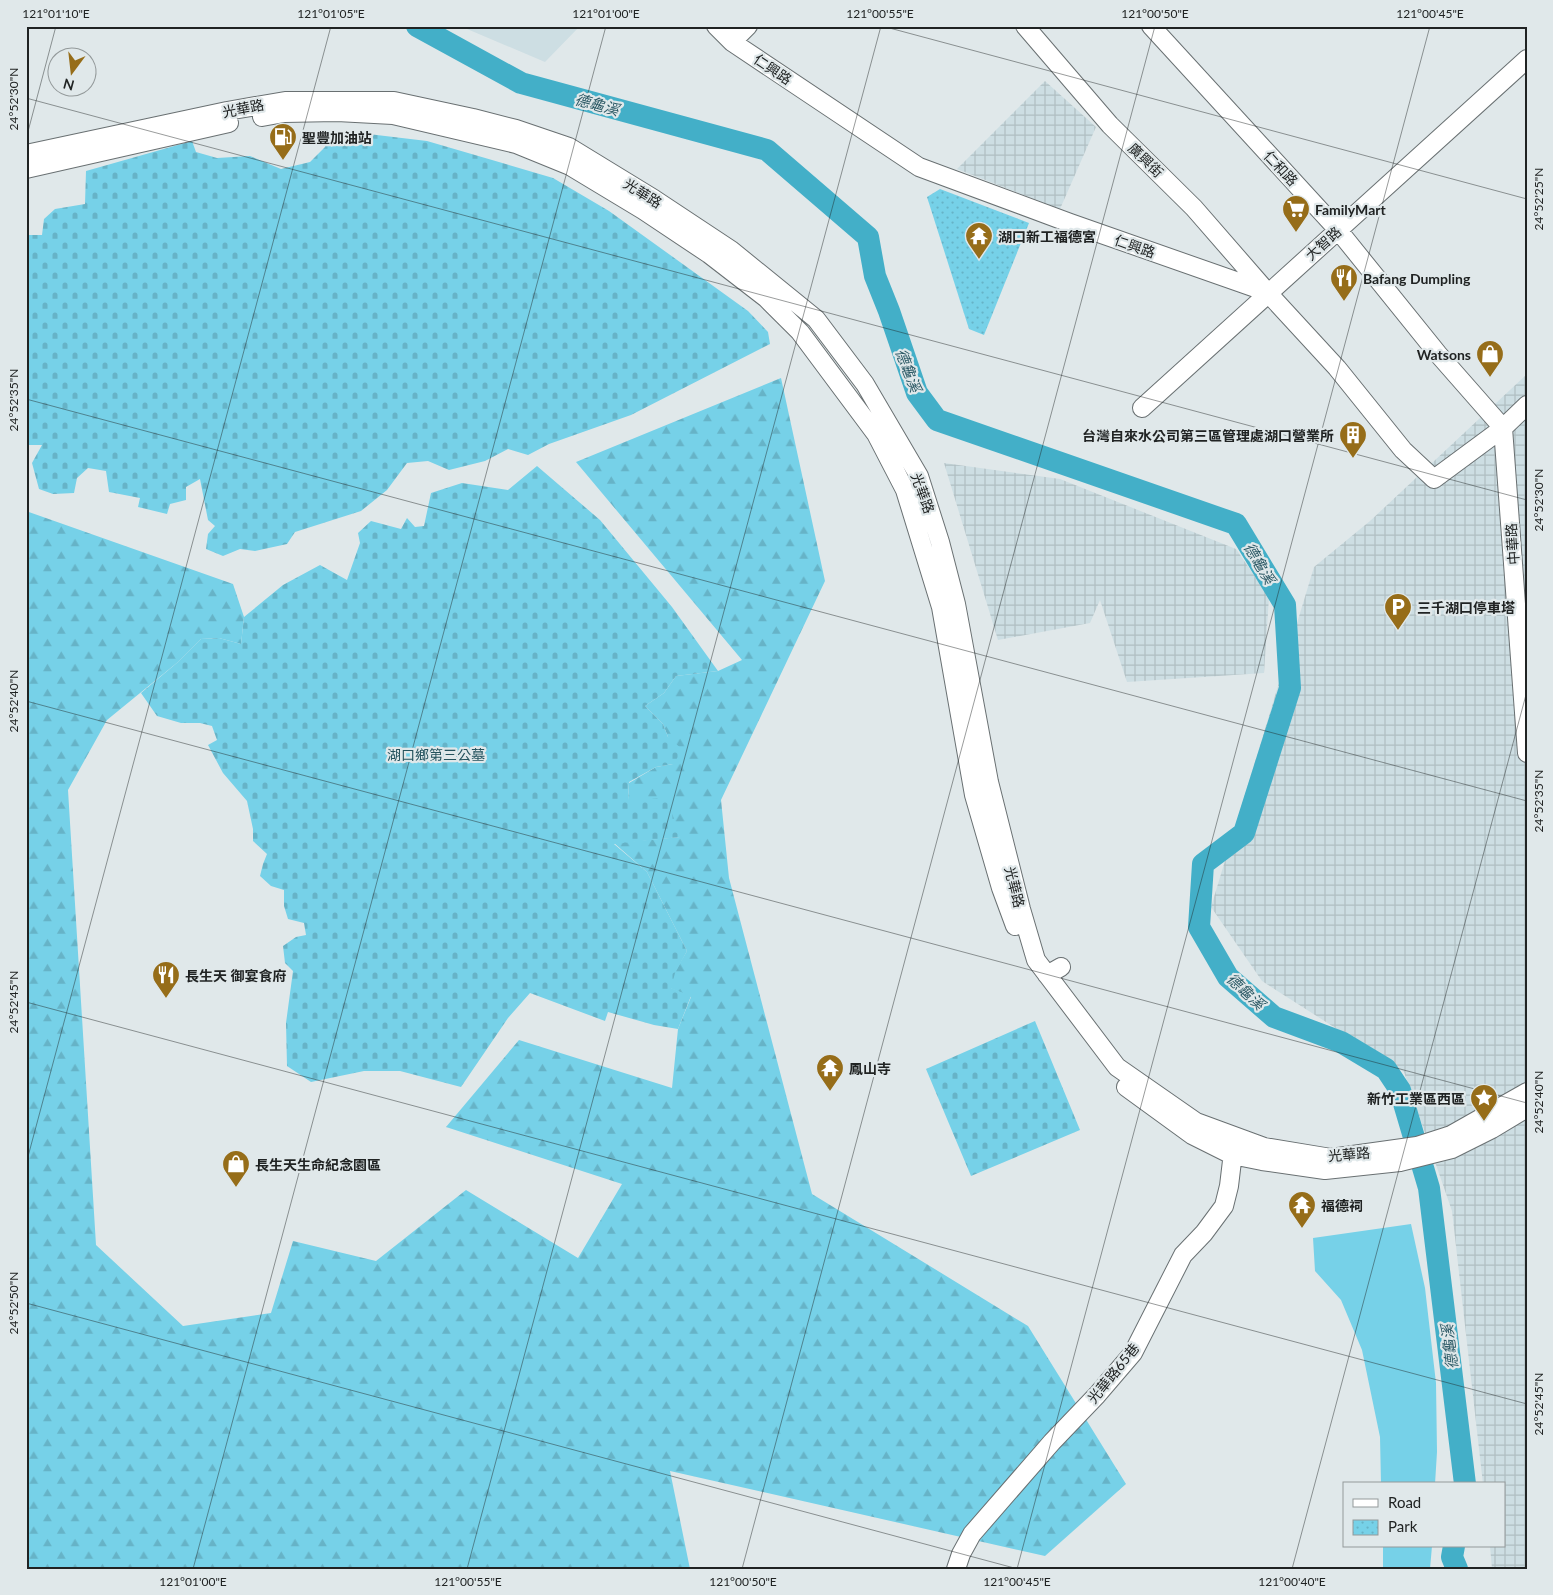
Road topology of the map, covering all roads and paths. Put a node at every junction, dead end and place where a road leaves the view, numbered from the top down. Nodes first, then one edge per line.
1 (716, 26) edge
2 (748, 26) edge
3 (1025, 26) edge
4 (1151, 26) edge
5 (732, 42) junction
6 (1527, 59) edge
7 (284, 106) junction
8 (470, 124) junction
9 (26, 154) edge
10 (26, 169) edge
11 (1338, 230) junction
12 (1268, 293) junction
13 (1527, 405) edge
14 (1142, 408) dead end
15 (1503, 428) junction
16 (1527, 753) edge
17 (1527, 1092) edge
18 (1527, 1108) edge
19 (1527, 1122) edge
20 (1492, 1129) junction
21 (1236, 1136) junction
22 (1426, 1150) junction
23 (1232, 1155) junction
24 (1404, 1155) junction
25 (956, 1569) edge

1 - 5 street, 仁興路
2 - 5 street
3 - 12 street, 廣興街
4 - 11 street, 仁和路
5 - 12 street, 仁興路
6 - 11 street, 大智路
7 - 8 street, 光華路
7 - 9 street, 光華路
7 - 10 street, 光華路
8 - 21 street, 光華路
8 - 23 street, 光華路
11 - 12 street, 大智路
11 - 15 street, 仁和路
12 - 14 street, 大智路
12 - 15 street, 仁興路
13 - 15 street
15 - 16 street, 中華路
17 - 22 street, 光華路
18 - 20 street, 光華路
19 - 20 street
20 - 22 street, 光華路
21 - 23 street, 光華路65巷
21 - 24 street, 光華路
22 - 24 street, 光華路
23 - 24 street, 光華路
23 - 25 street, 光華路65巷

